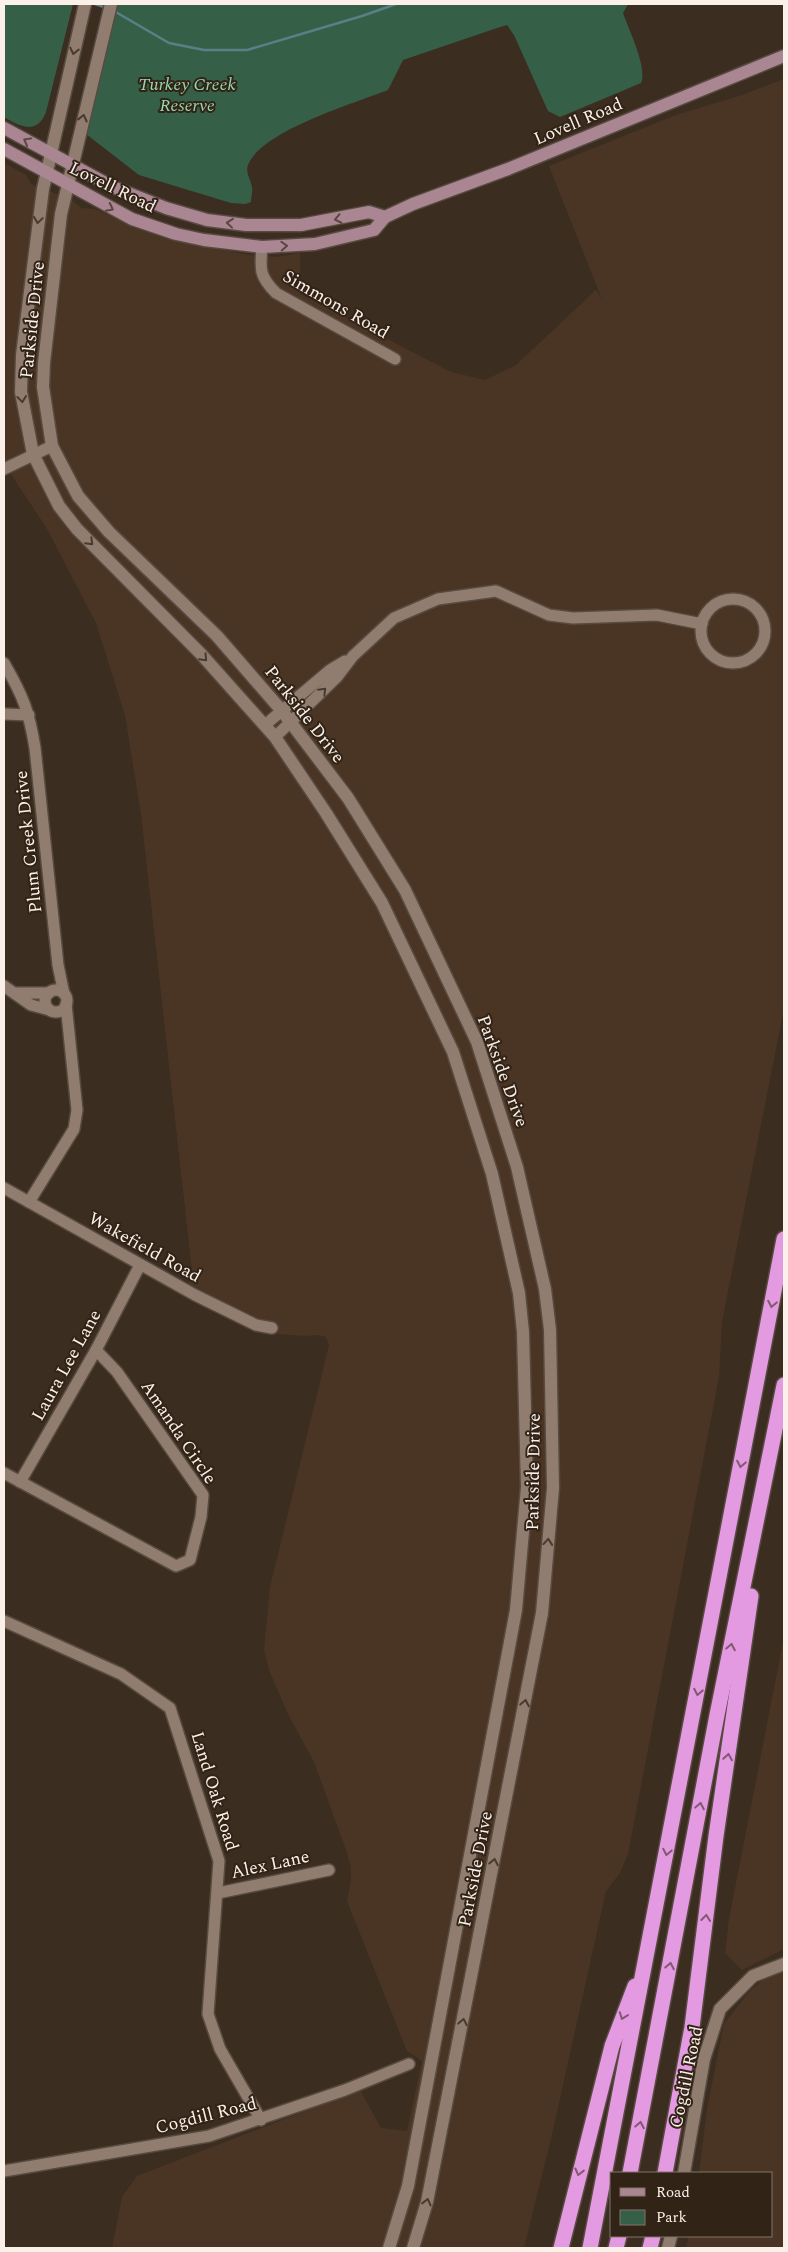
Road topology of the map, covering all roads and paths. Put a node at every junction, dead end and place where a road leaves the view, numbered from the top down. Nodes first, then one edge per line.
1 (85, 4) edge
2 (109, 9) edge
3 (784, 56) edge
4 (4, 128) edge
5 (4, 149) edge
6 (50, 154) junction
7 (72, 166) junction
8 (46, 172) junction
9 (68, 184) junction
10 (385, 217) junction
11 (264, 225) junction
12 (262, 247) junction
13 (46, 350) junction
14 (22, 355) junction
15 (395, 359) dead end
16 (52, 446) junction
17 (33, 454) junction
18 (4, 469) edge
19 (702, 624) junction
20 (352, 656) junction
21 (4, 663) edge
22 (282, 711) junction
23 (4, 714) edge
24 (29, 715) junction
25 (291, 722) junction
26 (265, 725) junction
27 (275, 737) junction
28 (4, 986) edge
29 (15, 993) junction
30 (58, 995) junction
31 (52, 1011) junction
32 (67, 1030) junction
33 (4, 1188) edge
34 (29, 1202) junction
35 (784, 1239) edge
36 (140, 1265) junction
37 (272, 1328) dead end
38 (96, 1350) junction
39 (784, 1385) edge
40 (774, 1436) junction
41 (4, 1473) edge
42 (20, 1482) junction
43 (4, 1621) edge
44 (329, 1870) dead end
45 (218, 1893) junction
46 (648, 1954) junction
47 (784, 1964) edge
48 (692, 2027) junction
49 (410, 2064) dead end
50 (261, 2120) junction
51 (4, 2171) edge
52 (630, 2172) edge
53 (665, 2172) edge
54 (672, 2172) edge
55 (684, 2172) edge
56 (389, 2248) edge
57 (413, 2248) edge
58 (561, 2248) edge
59 (590, 2248) edge

1 -> 6 street, Parkside Drive
7 -> 2 street, Parkside Drive
3 - 10 main road, Lovell Road
6 -> 4 main road, Lovell Road
5 - 8 main road, Lovell Road
6 - 7 main road, Lovell Road
6 - 8 street, Parkside Drive
7 - 9 street, Parkside Drive
11 -> 7 main road, Lovell Road
8 - 9 main road, Lovell Road
8 -> 14 street, Parkside Drive
9 -> 12 main road, Lovell Road
9 - 13 street, Parkside Drive
10 -> 11 main road, Lovell Road
12 -> 10 main road, Lovell Road
11 - 12 main road
12 - 15 street, Simmons Road
13 - 14 street
13 - 16 street, Parkside Drive
14 -> 17 street, Parkside Drive
16 - 17 street
16 - 22 street, Parkside Drive
17 - 18 street
17 -> 26 street, Parkside Drive
19 - 19 street
19 - 20 street
20 - 22 street
25 -> 20 street
21 - 24 street, Plum Creek Drive
22 - 25 street, Parkside Drive
22 - 26 street
23 - 24 street
24 - 30 street, Plum Creek Drive
25 - 27 street
57 -> 25 street, Parkside Drive
26 - 27 street, Parkside Drive
27 - 56 street, Parkside Drive
28 - 29 street
29 - 30 street
29 - 31 street
30 - 31 street
30 - 31 street, Plum Creek Drive
30 - 32 street, Plum Creek Drive
31 - 32 street, Plum Creek Drive
32 - 34 street, Plum Creek Drive
33 - 34 street, Wakefield Road
34 - 36 street, Wakefield Road
35 -> 46 highway
36 - 37 street, Wakefield Road
36 - 38 street, Laura Lee Lane
38 - 42 street, Laura Lee Lane
38 - 42 street, Amanda Circle
39 - 40 highway
48 -> 40 highway
52 -> 40 highway
41 - 42 street
43 - 45 street, Land Oak Road
44 - 45 street, Alex Lane
45 - 50 street, Land Oak Road
46 -> 58 highway
46 - 59 highway
47 - 55 street, Cogdill Road
48 - 53 highway
48 - 54 highway
49 - 50 street, Cogdill Road
50 - 51 street, Cogdill Road

